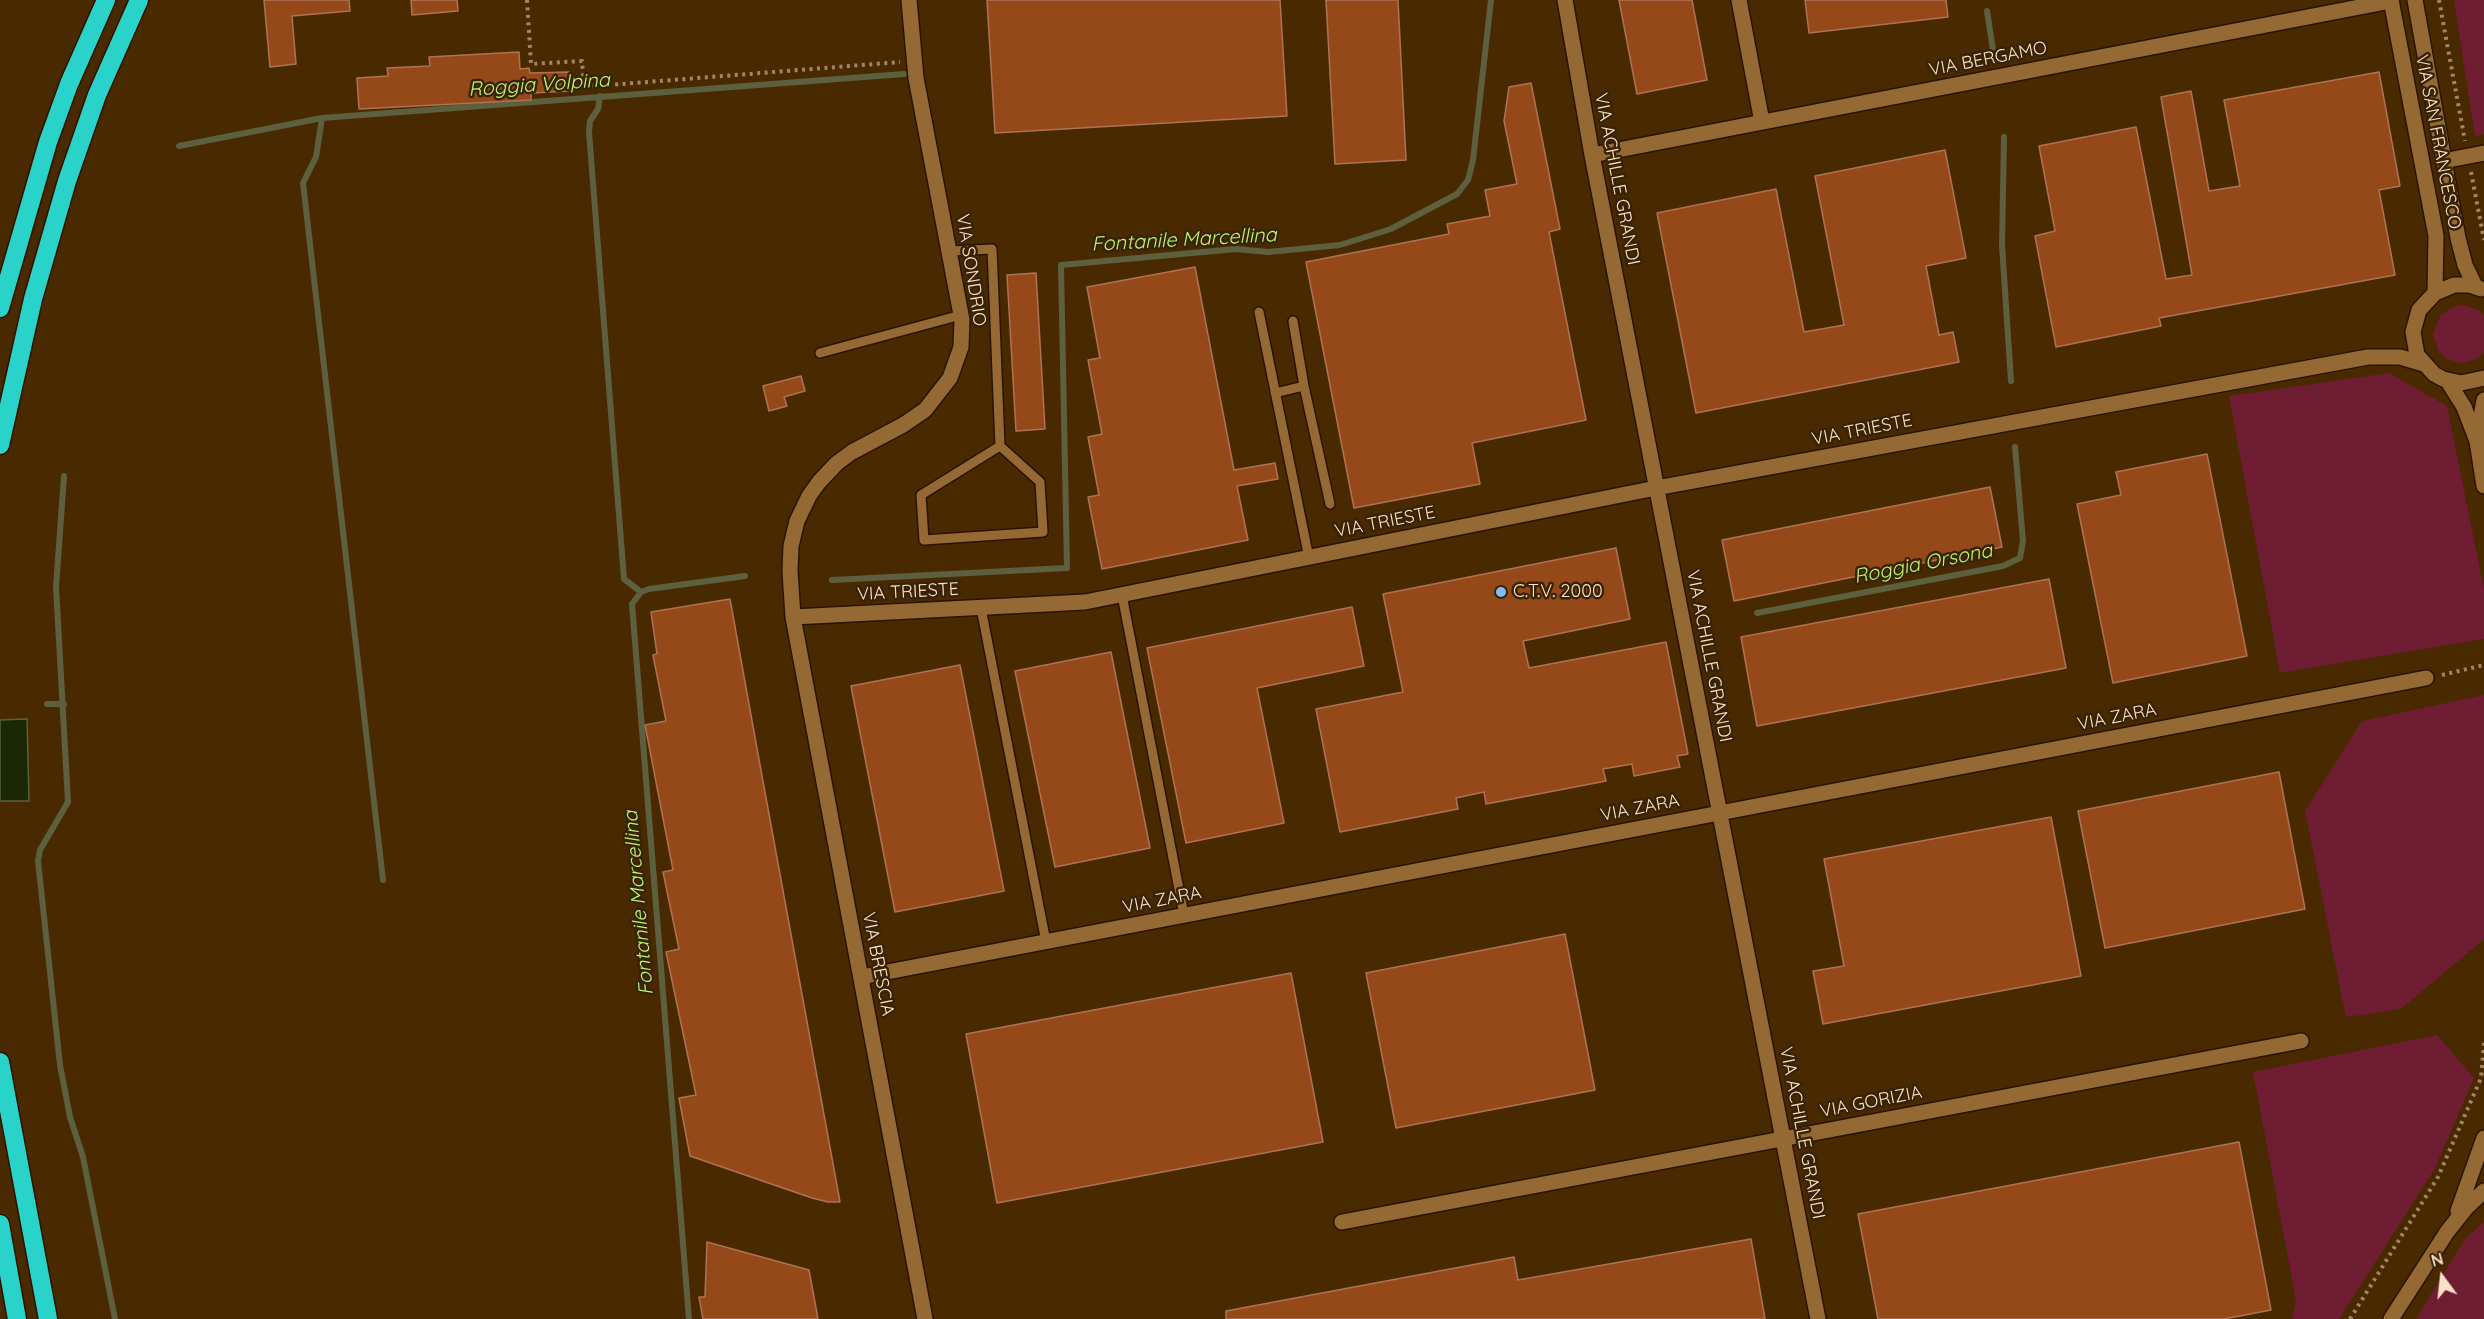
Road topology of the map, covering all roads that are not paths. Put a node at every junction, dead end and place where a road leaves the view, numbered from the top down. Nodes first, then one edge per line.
1 (106, 0) edge
2 (139, 0) edge
3 (909, 0) edge
4 (1565, 0) edge
5 (1739, 0) edge
6 (2415, 0) edge
7 (2391, 1) edge
8 (1762, 122) junction
9 (2484, 153) edge
10 (1592, 155) junction
11 (2443, 162) junction
12 (951, 251) junction
13 (2479, 288) edge
14 (2435, 293) junction
15 (0, 308) edge
16 (1259, 312) dead end
17 (962, 315) junction
18 (1293, 321) dead end
19 (820, 353) dead end
20 (2424, 364) junction
21 (2484, 378) edge
22 (2447, 380) junction
23 (1304, 386) junction
24 (1275, 393) junction
25 (2484, 400) edge
26 (2477, 441) junction
27 (0, 445) edge
28 (1000, 447) junction
29 (2484, 486) edge
30 (1656, 488) junction
31 (1330, 504) dead end
32 (1309, 558) junction
33 (1122, 595) junction
34 (981, 608) junction
35 (793, 617) junction
36 (2426, 678) road end
37 (1720, 813) junction
38 (1184, 915) junction
39 (1046, 942) junction
40 (861, 977) junction
41 (2301, 1041) dead end
42 (0, 1062) edge
43 (2484, 1138) edge
44 (1783, 1139) junction
45 (2484, 1191) edge
46 (1342, 1222) dead end
47 (0, 1224) edge
48 (2453, 1225) junction
49 (17, 1319) edge
50 (48, 1319) edge
51 (925, 1319) edge
52 (1818, 1319) edge
53 (2391, 1319) edge

1 - 15 highway
2 - 27 highway
3 - 12 street, VIA SONDRIO
4 - 10 street, VIA ACHILLE GRANDI
5 - 8 street
6 - 11 street, VIA SAN FRANCESCO
7 - 8 street, VIA BERGAMO
7 - 14 street, VIA SAN FRANCESCO
8 - 10 street, VIA BERGAMO
9 - 11 street
10 - 30 street, VIA ACHILLE GRANDI
11 - 13 street, VIA SAN FRANCESCO
12 - 17 street, VIA SONDRIO
12 - 28 lane
13 - 14 street
14 - 20 street
16 - 24 lane
17 - 19 lane
17 - 35 street, VIA SONDRIO
18 - 23 lane
20 - 22 street
20 - 30 street, VIA TRIESTE
21 - 22 street
22 - 26 street
23 - 24 lane
23 - 31 lane
24 - 32 lane
25 - 26 street
26 - 29 street
28 - 28 lane
30 - 32 street, VIA TRIESTE
30 - 37 street, VIA ACHILLE GRANDI
32 - 33 street, VIA TRIESTE
33 - 34 street, VIA TRIESTE
33 - 38 lane
34 - 35 street, VIA TRIESTE
34 - 39 lane
35 - 40 street, VIA BRESCIA
36 - 37 street, VIA ZARA
37 - 38 street, VIA ZARA
37 - 44 street, VIA ACHILLE GRANDI
38 - 39 street, VIA ZARA
39 - 40 street, VIA ZARA
40 - 51 street, VIA BRESCIA
41 - 44 street, VIA GORIZIA
42 - 50 highway
43 - 48 street
44 - 46 street, VIA GORIZIA
44 - 52 street, VIA ACHILLE GRANDI
45 - 48 street
47 - 49 highway
48 - 53 street

